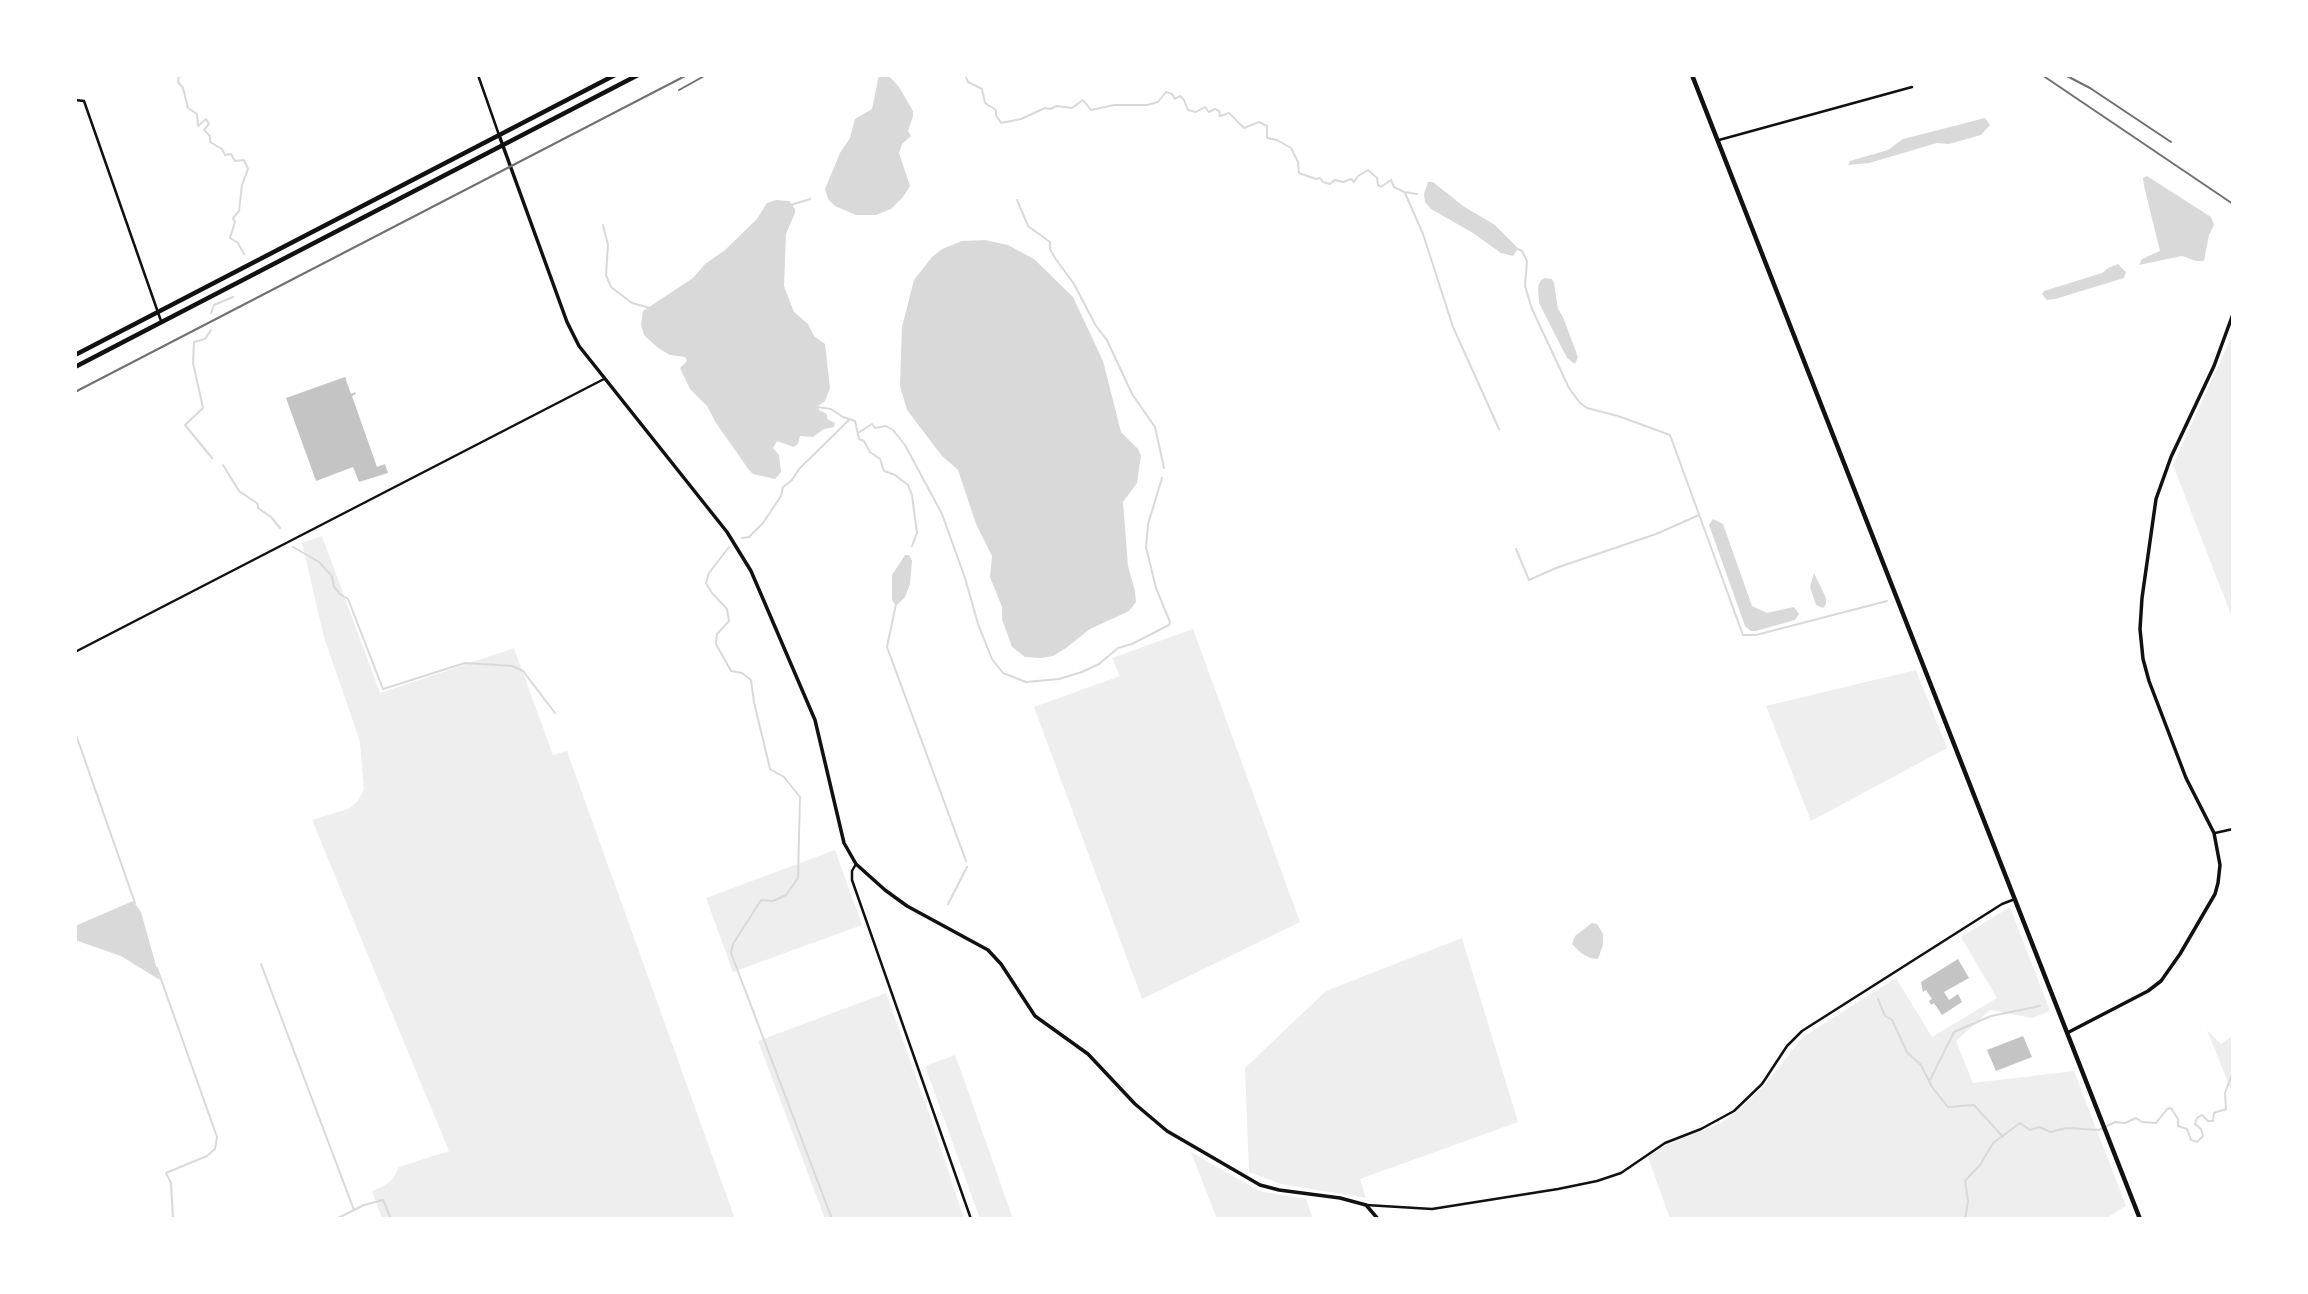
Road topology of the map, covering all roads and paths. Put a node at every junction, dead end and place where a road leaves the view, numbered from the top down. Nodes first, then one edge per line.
1 (478, 75) edge
2 (615, 75) edge
3 (638, 75) edge
4 (1692, 75) edge
5 (1912, 87) dead end
6 (75, 100) edge
7 (499, 135) junction
8 (1718, 140) junction
9 (503, 145) junction
10 (158, 312) junction
11 (2233, 314) edge
12 (162, 322) junction
13 (75, 355) edge
14 (75, 367) edge
15 (604, 379) junction
16 (75, 652) edge
17 (2233, 829) edge
18 (2214, 833) junction
19 (856, 864) junction
20 (2015, 899) junction
21 (2067, 1033) junction
22 (1366, 1205) junction
23 (971, 1219) edge
24 (1378, 1219) edge
25 (2140, 1219) edge

1 - 7 street
2 - 7 main road
3 - 9 main road
4 - 8 main road
5 - 8 street
6 - 10 street
7 - 9 street
7 - 10 main road
8 - 20 main road
9 - 12 main road
9 - 15 street
10 - 12 street
10 - 13 main road
11 - 18 street
12 - 14 main road
15 - 16 street
15 - 19 street
17 - 18 street
18 - 21 street
19 - 22 street
19 - 23 street
20 - 21 main road
20 - 22 street
21 - 25 main road
22 - 24 street

